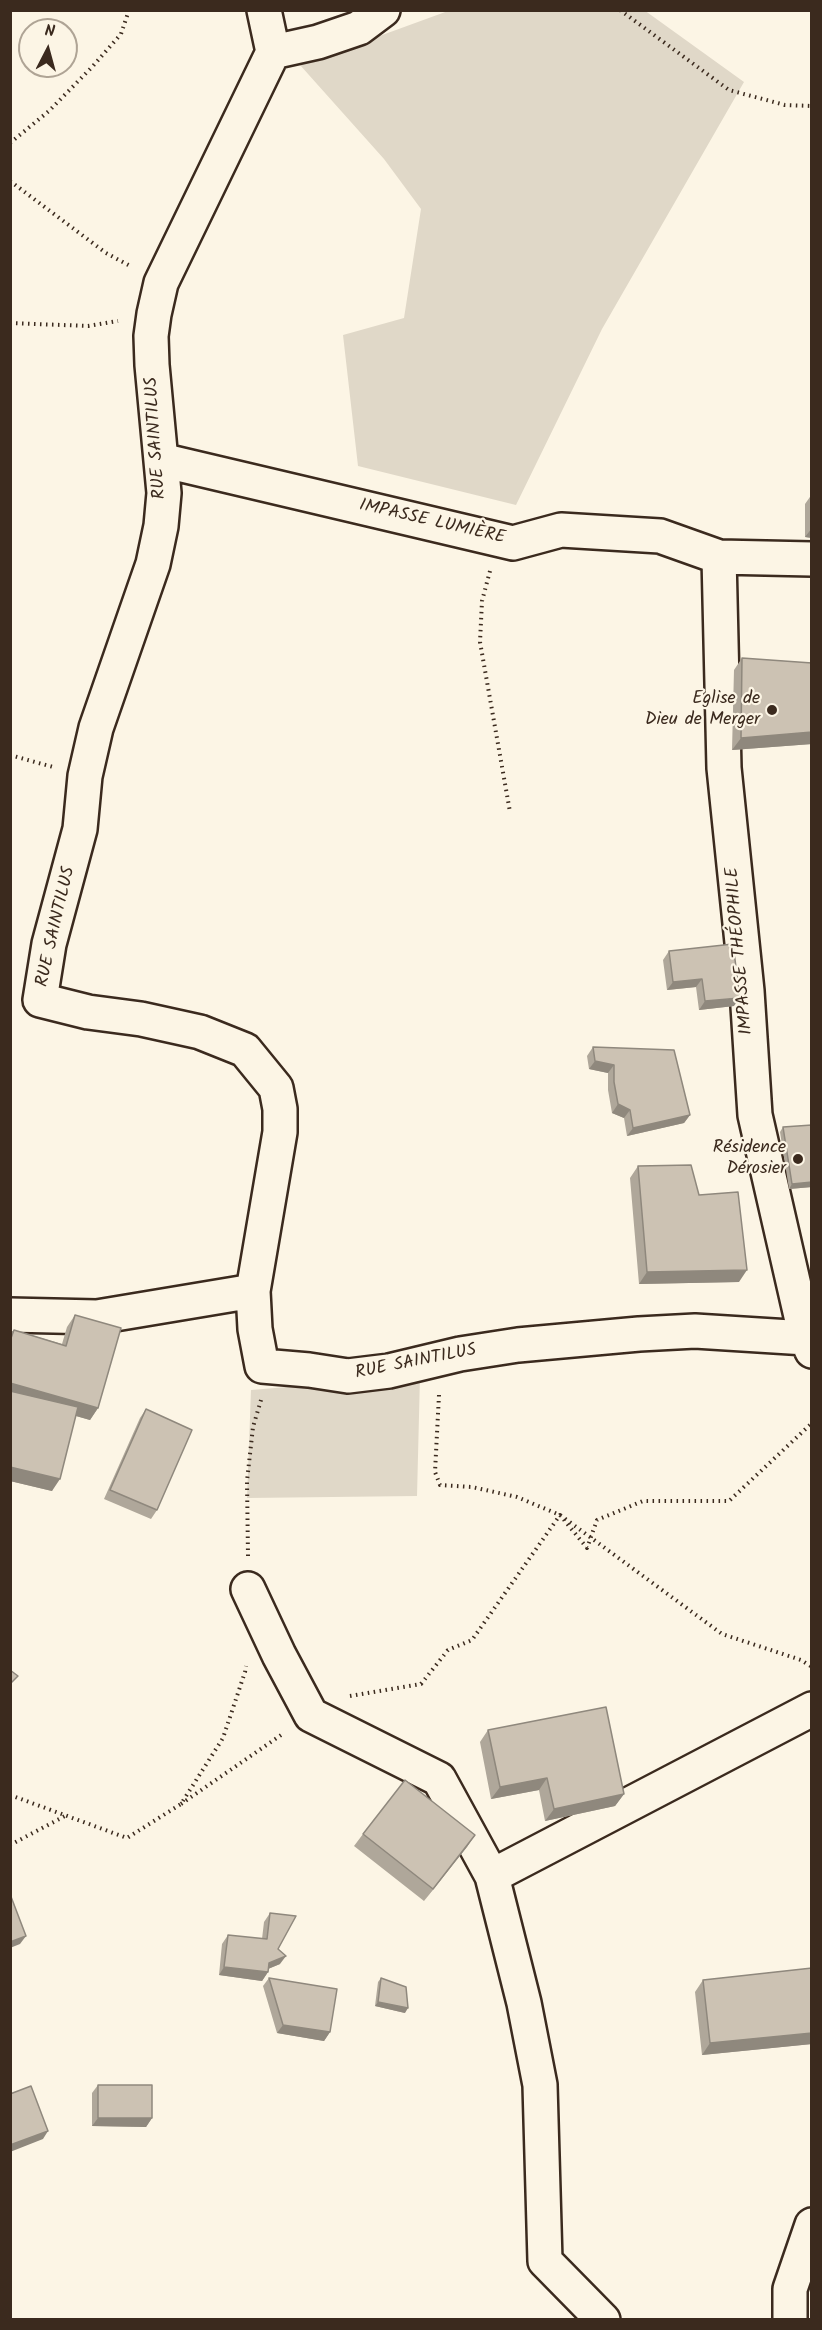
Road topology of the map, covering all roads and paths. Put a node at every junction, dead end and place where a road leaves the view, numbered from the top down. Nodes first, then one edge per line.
1 (129, 10) edge
2 (264, 10) edge
3 (383, 10) edge
4 (620, 10) edge
5 (273, 52) junction
6 (812, 106) edge
7 (10, 143) edge
8 (10, 181) edge
9 (161, 283) junction
10 (154, 314) junction
11 (10, 323) edge
12 (161, 460) junction
13 (513, 543) junction
14 (719, 557) junction
15 (812, 559) edge
16 (10, 755) edge
17 (86, 776) junction
18 (510, 812) dead end
19 (253, 1291) junction
20 (10, 1315) edge
21 (810, 1342) edge
22 (428, 1363) junction
23 (262, 1366) junction
24 (812, 1423) edge
25 (560, 1515) junction
26 (248, 1589) joint
27 (246, 1660) dead end
28 (812, 1667) edge
29 (812, 1709) edge
30 (311, 1715) junction
31 (10, 1795) edge
32 (182, 1804) junction
33 (66, 1815) junction
34 (10, 1845) edge
35 (492, 1876) junction
36 (812, 2225) edge
37 (603, 2319) edge
38 (790, 2319) edge

1 - 7 path
2 - 5 street
3 - 5 street
4 - 6 path
5 - 9 street, RUE SAINTILUS
8 - 9 path
9 - 10 street, RUE SAINTILUS
10 - 11 path
10 - 12 street, RUE SAINTILUS
12 - 13 street, IMPASSE LUMIÈRE
12 - 17 street, RUE SAINTILUS
13 - 14 street, IMPASSE LUMIÈRE
13 - 18 path
14 - 15 street, IMPASSE LUMIÈRE
14 - 21 street, IMPASSE THÉOPHILE
16 - 17 path
17 - 19 street, RUE SAINTILUS
19 - 20 street
19 - 23 street, RUE SAINTILUS
21 - 22 street, RUE SAINTILUS
22 - 23 street, RUE SAINTILUS
22 - 25 path
23 - 26 path
24 - 25 path
25 - 28 path
25 - 30 path
26 - 30 street
27 - 32 path
29 - 35 street
30 - 32 path
30 - 35 street
31 - 33 path
32 - 33 path
33 - 34 path
35 - 37 street
36 - 38 street

